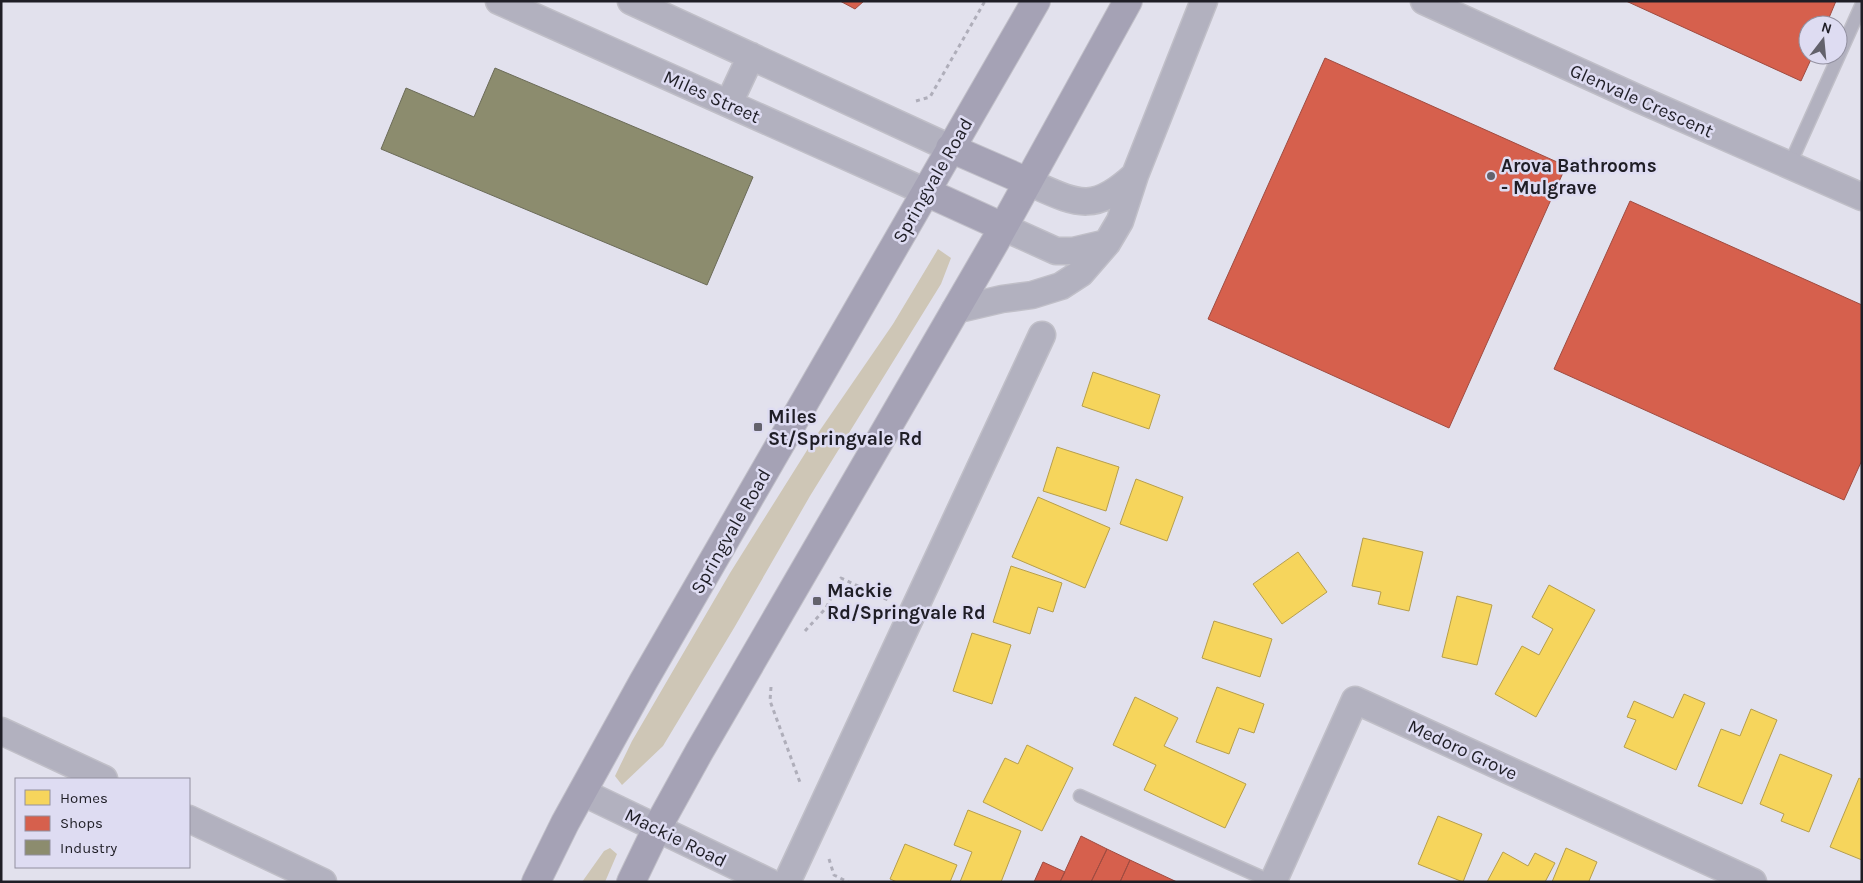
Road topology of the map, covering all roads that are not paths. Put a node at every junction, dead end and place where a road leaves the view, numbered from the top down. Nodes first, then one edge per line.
1 (499, 1) edge
2 (631, 1) edge
3 (1036, 1) edge
4 (1128, 1) edge
5 (1204, 1) edge
6 (1424, 1) edge
7 (1862, 4) edge
8 (751, 56) junction
9 (729, 103) junction
10 (950, 148) junction
11 (1790, 164) junction
12 (1135, 175) junction
13 (1028, 182) junction
14 (926, 192) junction
15 (1862, 197) edge
16 (1003, 227) junction
17 (1107, 243) junction
18 (955, 310) junction
19 (1042, 335) dead end
20 (1, 731) edge
21 (102, 778) edge
22 (582, 792) junction
23 (1080, 796) dead end
24 (190, 819) edge
25 (657, 828) junction
26 (323, 882) edge
27 (536, 882) edge
28 (631, 882) edge
29 (770, 882) edge
30 (787, 882) edge
31 (1273, 882) edge
32 (1753, 882) edge

1 - 9 street, Miles Street
2 - 8 street
3 - 10 highway, Springvale Road
4 - 13 highway
5 - 12 street
6 - 11 street, Glenvale Crescent
7 - 11 lane
8 - 9 street
8 - 10 street
9 - 14 street, Miles Street
10 - 13 highway
10 - 14 highway, Springvale Road
11 - 15 street, Glenvale Crescent
12 - 13 street
12 - 17 street
13 - 16 highway
14 - 16 highway
14 - 22 highway, Springvale Road
16 - 17 street
16 - 18 highway
17 - 18 street
18 - 25 highway
19 - 30 street
20 - 21 street
22 - 25 street, Mackie Road
22 - 27 highway, Springvale Road
23 - 31 lane
24 - 26 street
25 - 28 highway
25 - 29 street, Mackie Road
31 - 32 street, Medoro Grove

